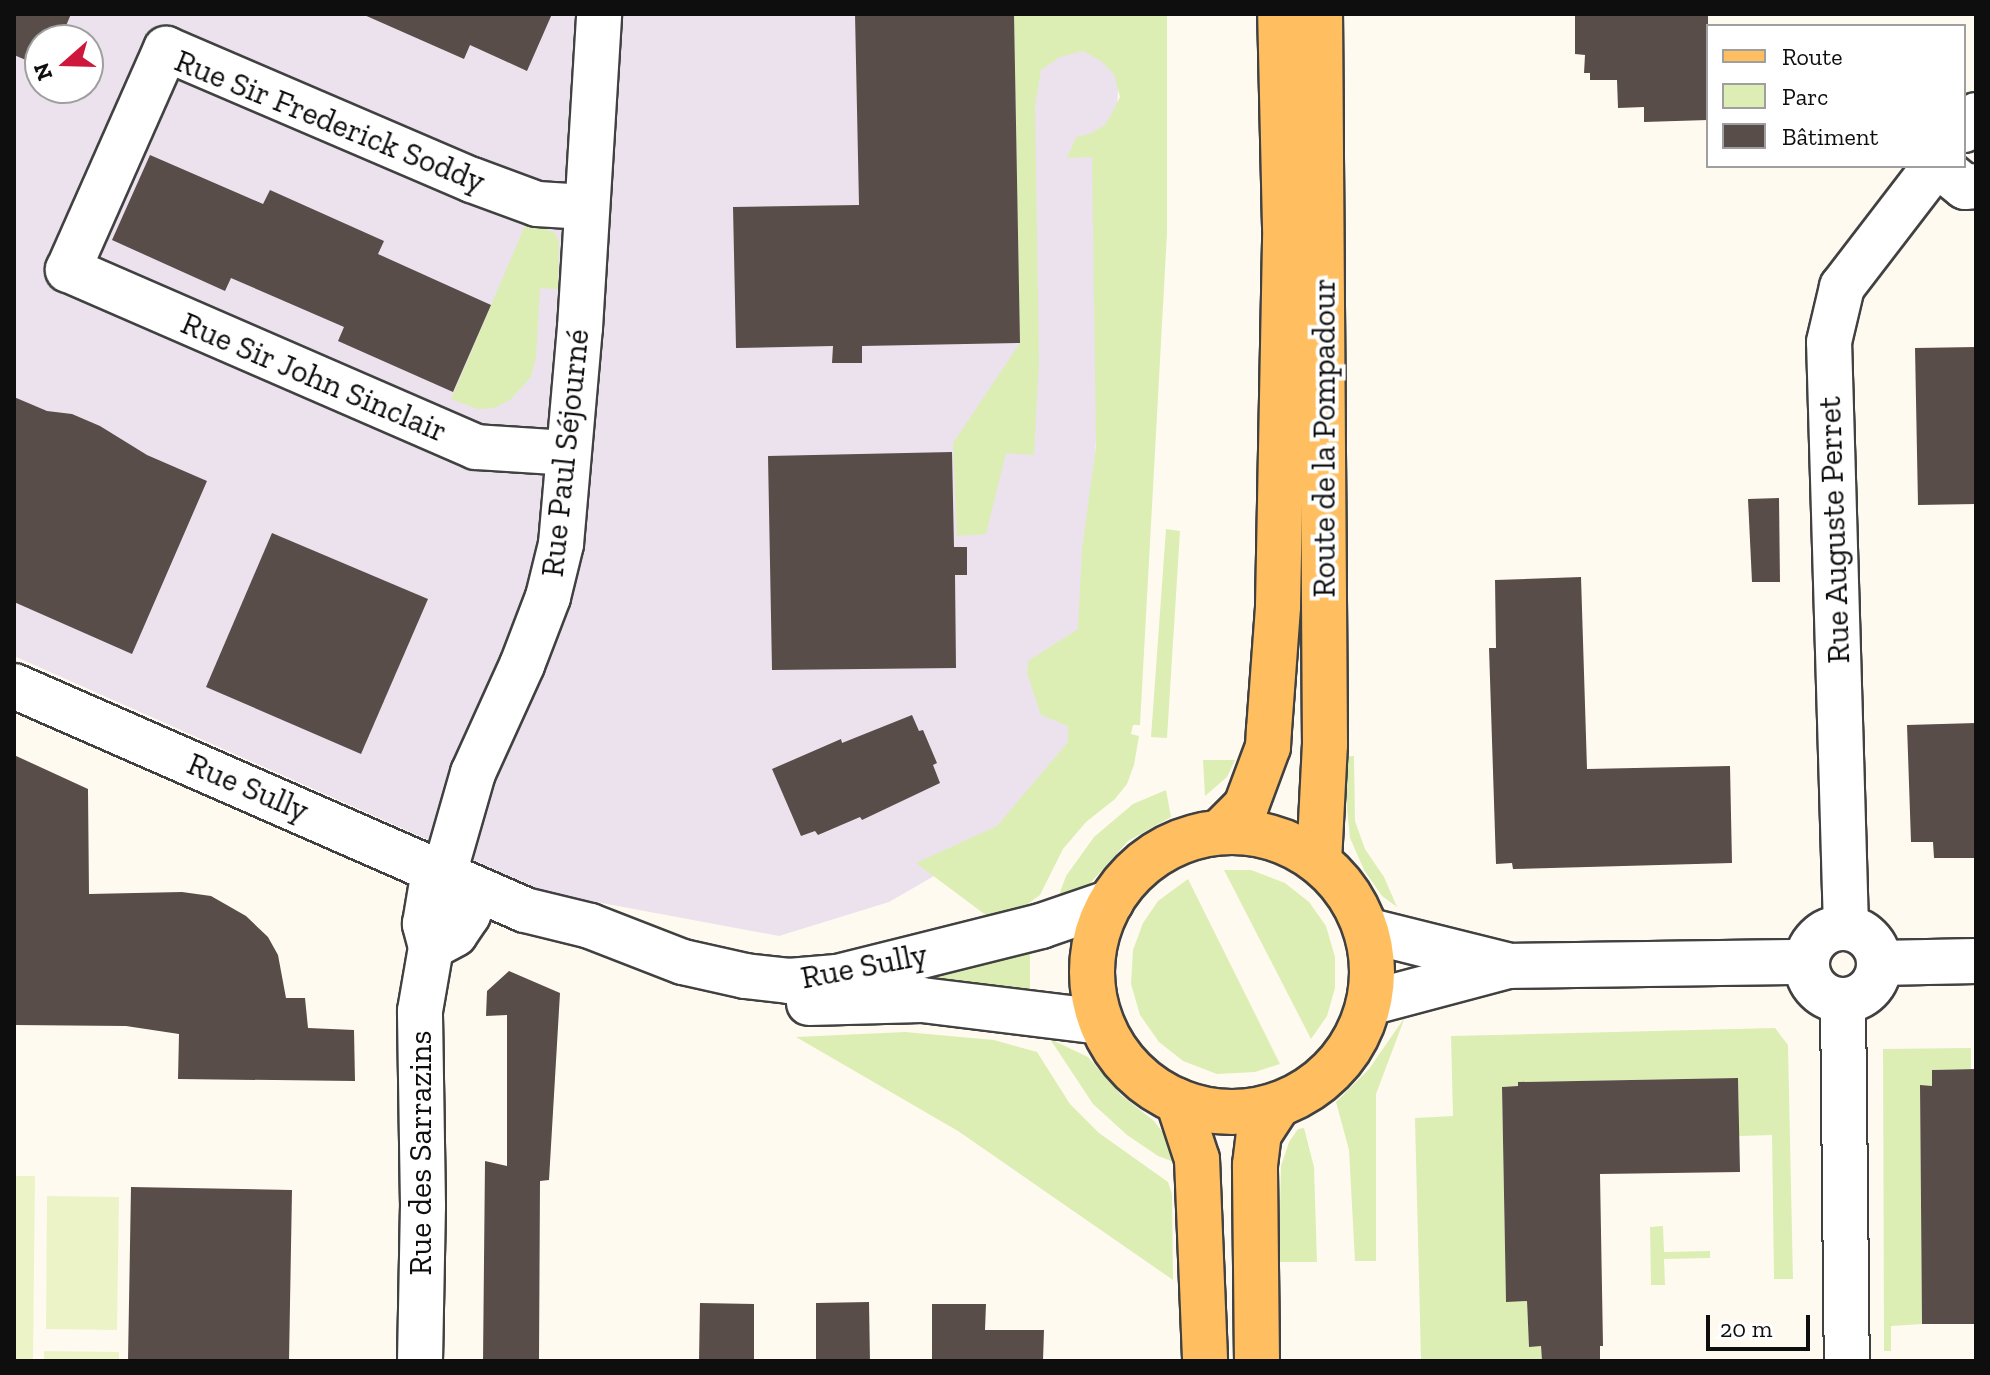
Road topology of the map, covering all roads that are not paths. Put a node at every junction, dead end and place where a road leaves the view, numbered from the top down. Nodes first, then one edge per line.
1 (599, 14) edge
2 (1280, 14) edge
3 (1320, 14) edge
4 (1935, 168) edge
5 (1940, 168) edge
6 (1976, 186) edge
7 (586, 207) junction
8 (68, 270) joint
9 (568, 453) junction
10 (14, 686) edge
11 (1220, 832) junction
12 (1319, 862) junction
13 (452, 878) junction
14 (1111, 902) junction
15 (525, 910) junction
16 (1846, 927) junction
17 (1366, 930) junction
18 (1976, 961) edge
19 (1806, 962) junction
20 (1879, 963) junction
21 (1508, 966) junction
22 (1843, 1000) junction
23 (1369, 1003) junction
24 (1101, 1022) junction
25 (1178, 1101) junction
26 (1278, 1105) junction
27 (420, 1361) edge
28 (1205, 1361) edge
29 (1257, 1361) edge
30 (1847, 1361) edge

1 - 7 street, Rue Paul Séjourné
2 - 11 main road, Route de la Pompadour
3 - 12 main road, Route de la Pompadour
4 - 16 street, Rue Auguste Perret
5 - 6 street
7 - 8 street, Rue Sir Frederick Soddy
7 - 9 street, Rue Paul Séjourné
8 - 9 street, Rue Sir John Sinclair
9 - 13 street, Rue Paul Séjourné
10 - 13 street, Rue Sully
11 - 12 main road
11 - 14 main road
12 - 17 main road
13 - 15 street, Rue Sully
13 - 27 street, Rue des Sarrazins
14 - 15 street, Rue Sully
14 - 24 main road
15 - 24 street, Rue Sully
16 - 19 street
16 - 20 street
17 - 21 street
17 - 23 main road
18 - 20 street
19 - 21 street
19 - 22 street
20 - 22 street
21 - 23 street
22 - 30 street
23 - 26 main road
24 - 25 main road
25 - 26 main road
25 - 28 main road
26 - 29 main road

